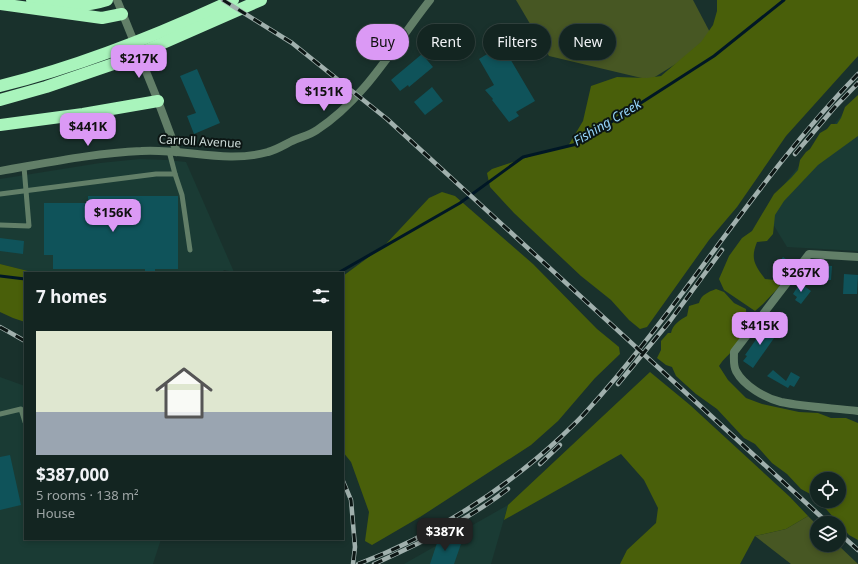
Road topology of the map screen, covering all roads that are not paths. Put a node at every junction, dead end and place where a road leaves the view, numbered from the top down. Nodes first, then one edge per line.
1 (32, 0) edge
2 (107, 0) edge
3 (117, 0) edge
4 (233, 0) edge
5 (261, 0) edge
6 (430, 0) edge
7 (0, 4) edge
8 (122, 14) junction
9 (155, 40) junction
10 (2, 85) edge
11 (0, 100) edge
12 (158, 101) junction
13 (0, 125) edge
14 (173, 151) junction
15 (24, 167) junction
16 (0, 171) edge
17 (175, 174) junction
18 (26, 191) junction
19 (0, 194) edge
20 (0, 225) edge
21 (190, 250) dead end
22 (858, 257) edge
23 (858, 411) edge
24 (0, 414) edge
25 (24, 419) edge

1 - 2 highway
3 - 8 street
4 - 9 highway
5 - 9 highway
6 - 14 street, Carroll Avenue
7 - 8 highway
8 - 12 street
9 - 10 highway
9 - 11 highway
12 - 13 highway
12 - 14 street
14 - 15 street, Carroll Avenue
14 - 17 lane
15 - 16 street, Carroll Avenue
15 - 18 lane
17 - 18 lane
17 - 21 lane
18 - 19 lane
18 - 20 lane
22 - 23 street
24 - 25 lane

